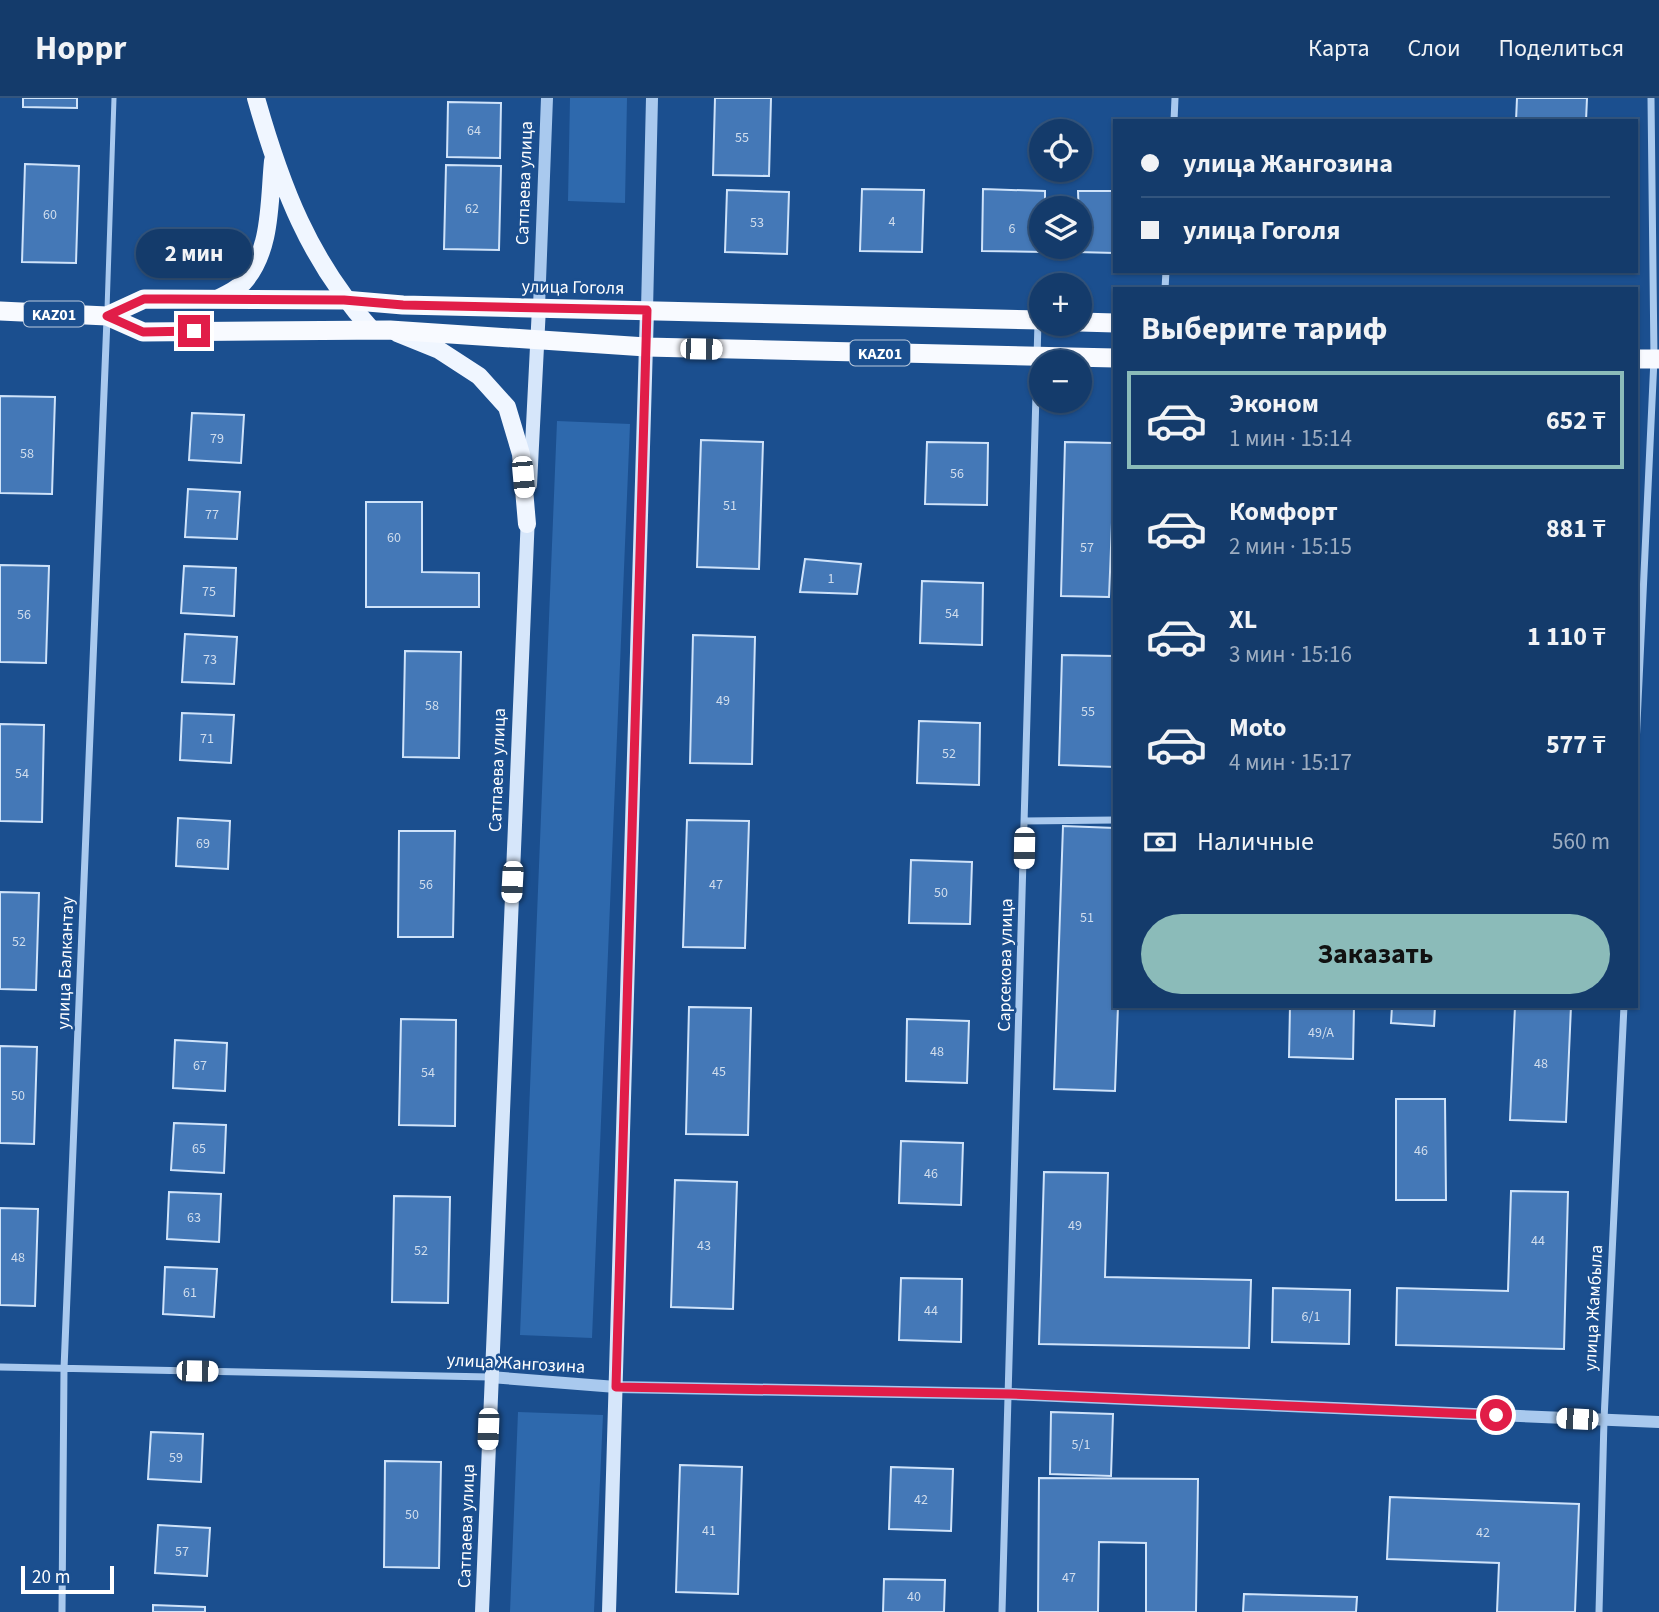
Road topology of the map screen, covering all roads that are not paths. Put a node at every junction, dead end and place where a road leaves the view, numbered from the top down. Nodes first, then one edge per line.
1 (114, 98) edge
2 (256, 98) edge
3 (547, 98) edge
4 (652, 98) edge
5 (1175, 98) edge
6 (1651, 98) edge
7 (1174, 119) edge
8 (273, 157) junction
9 (219, 298) junction
10 (344, 300) junction
11 (539, 307) junction
12 (647, 310) junction
13 (0, 311) edge
14 (107, 316) junction
15 (1029, 320) edge
16 (1092, 322) edge
17 (1113, 323) edge
18 (381, 330) junction
19 (538, 341) junction
20 (646, 348) junction
21 (1029, 356) edge
22 (1092, 357) edge
23 (1113, 358) edge
24 (1650, 359) edge
25 (1035, 413) edge
26 (527, 524) junction
27 (1638, 690) edge
28 (1113, 820) edge
29 (1024, 821) junction
30 (1624, 1008) edge
31 (0, 1367) edge
32 (64, 1369) junction
33 (490, 1377) junction
34 (616, 1387) junction
35 (1010, 1394) junction
36 (1604, 1420) junction
37 (1659, 1422) edge
38 (62, 1612) edge
39 (482, 1612) edge
40 (608, 1612) edge
41 (1002, 1612) edge
42 (1599, 1612) edge

1 - 14 lane
2 - 8 main road
3 - 11 street, Сатпаева улица
4 - 12 street
5 - 7 street
6 - 24 street
8 - 9 main road
8 - 10 main road
9 - 10 highway, улица Гоголя / KАZ01
9 - 14 highway, улица Гоголя / KАZ01
10 - 11 highway, улица Гоголя / KАZ01
10 - 18 main road
11 - 12 highway, улица Гоголя / KАZ01
11 - 19 main road, Сатпаева улица
12 - 15 highway, улица Гоголя / KАZ01
12 - 20 main road
13 - 14 highway, улица Гоголя / KАZ01
14 - 18 highway, улица Гоголя / KАZ01
14 - 32 street, улица Балкантау
16 - 17 highway
18 - 19 highway, улица Гоголя / KАZ01
18 - 26 main road
19 - 20 highway, улица Гоголя / KАZ01
19 - 26 main road, Сатпаева улица
20 - 21 highway, улица Гоголя / KАZ01
20 - 34 main road
22 - 23 highway, улица Гоголя / KАZ01
24 - 27 street
25 - 29 street, Сарсекова улица
26 - 33 main road, Сатпаева улица
28 - 29 street
29 - 35 street, Сарсекова улица
30 - 36 street, улица Жамбыла
31 - 32 street, улица Жангозина
32 - 33 street, улица Жангозина
32 - 38 street, улица Балкантау
33 - 34 street, улица Жангозина
33 - 39 main road, Сатпаева улица
34 - 35 street, улица Жангозина
34 - 40 main road
35 - 36 street, улица Жангозина
35 - 41 street, Сарсекова улица
36 - 37 street, улица Жангозина
36 - 42 street, улица Жамбыла

